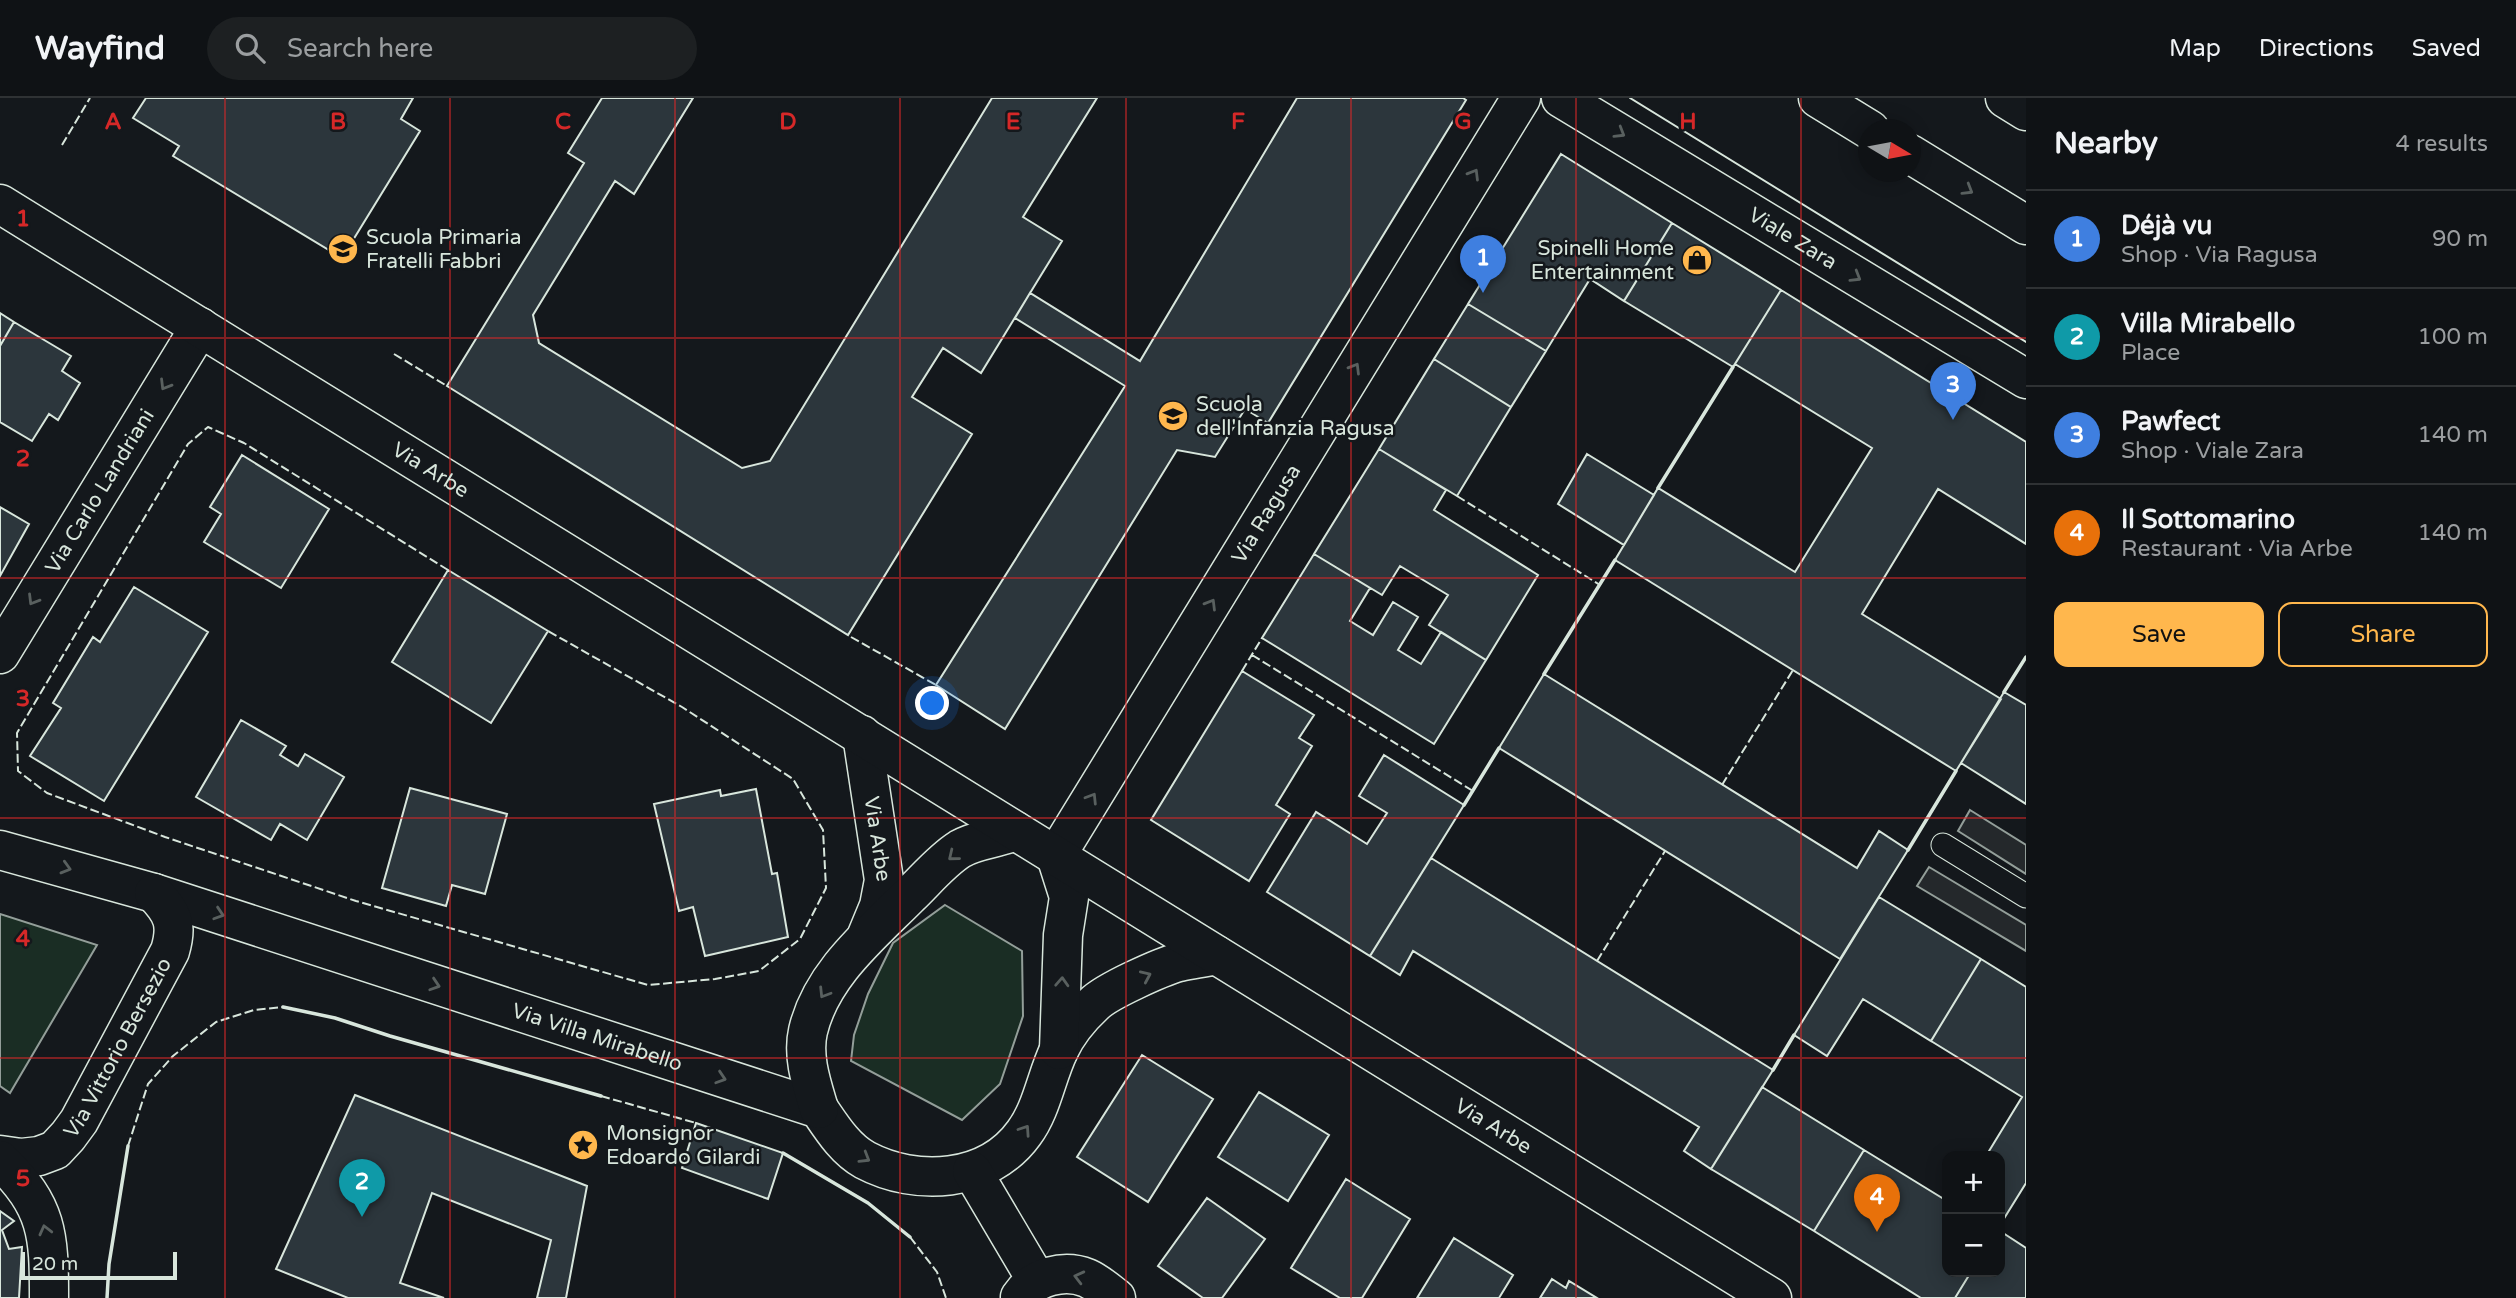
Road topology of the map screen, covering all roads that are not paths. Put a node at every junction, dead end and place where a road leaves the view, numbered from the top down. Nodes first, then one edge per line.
1 (1521, 98) edge
2 (1561, 98) edge
3 (1818, 98) edge
4 (2005, 98) edge
5 (2026, 111) edge
6 (1858, 123) edge
7 (1921, 161) edge
8 (0, 204) edge
9 (2026, 225) edge
10 (200, 327) junction
11 (2026, 379) edge
12 (0, 654) edge
13 (862, 735) junction
14 (1015, 831) junction
15 (1943, 845) dead end
16 (0, 850) edge
17 (1056, 856) junction
18 (154, 893) junction
19 (2026, 896) edge
20 (866, 939) junction
21 (1216, 955) junction
22 (1059, 1050) junction
23 (819, 1109) junction
24 (0, 1157) edge
25 (972, 1171) junction
26 (1028, 1290) edge
27 (49, 1298) edge
28 (1116, 1298) edge
29 (1772, 1298) edge

17 -> 1 street, Via Ragusa
2 -> 11 street, Viale Zara
3 - 6 street
4 - 5 street
7 -> 9 street
8 - 10 street, Via Arbe
10 -> 12 street, Via Carlo Landriani
10 - 13 street, Via Arbe
13 - 14 street, Via Arbe
13 - 20 street, Via Arbe
14 - 17 street, Via Arbe
14 -> 20 street, Via Arbe
15 - 19 lane
16 -> 18 street, Via Villa Mirabello
17 - 21 street, Via Arbe
22 -> 17 street
18 -> 23 street, Via Villa Mirabello
18 - 24 street, Via Vittorio Bersezio
20 -> 23 street, Via Arbe
22 -> 21 street
21 - 29 street, Via Arbe
25 -> 22 street
23 -> 25 street
27 -> 24 street, Via Vittorio Bersezio
25 - 26 street
28 -> 26 street

